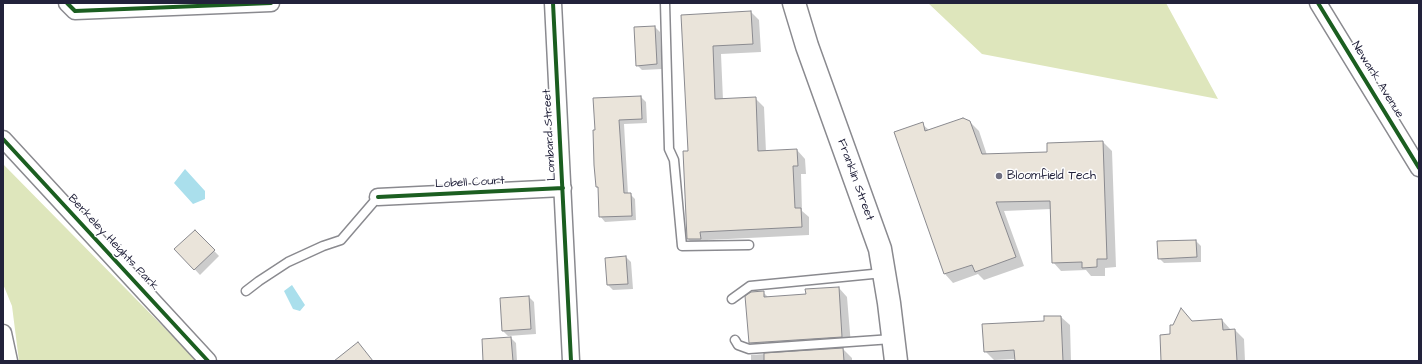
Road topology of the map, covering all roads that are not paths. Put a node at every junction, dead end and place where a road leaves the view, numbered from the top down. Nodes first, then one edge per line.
1 (67, 3) edge
2 (271, 3) edge
3 (553, 3) edge
4 (665, 3) edge
5 (794, 3) edge
6 (1318, 3) edge
7 (145, 6) edge
8 (3, 139) edge
9 (1419, 168) edge
10 (563, 188) junction
11 (378, 198) joint
12 (748, 245) dead end
13 (884, 273) junction
14 (246, 291) dead end
15 (732, 299) dead end
16 (3, 333) edge
17 (893, 339) junction
18 (735, 340) dead end
19 (9, 361) edge
20 (208, 361) edge
21 (571, 361) edge
22 (896, 361) edge

1 - 7 street
2 - 7 street
3 - 10 street, Lombard Street
4 - 12 lane
5 - 13 main road, Franklin Street
6 - 9 street, Newark Avenue
8 - 20 street, Berkeley Heights Park
10 - 11 street, Lobell Court
10 - 21 street, Lombard Street
11 - 14 lane
13 - 15 lane
13 - 17 main road, Franklin Street
16 - 19 street
17 - 18 lane
17 - 22 main road, Franklin Street

